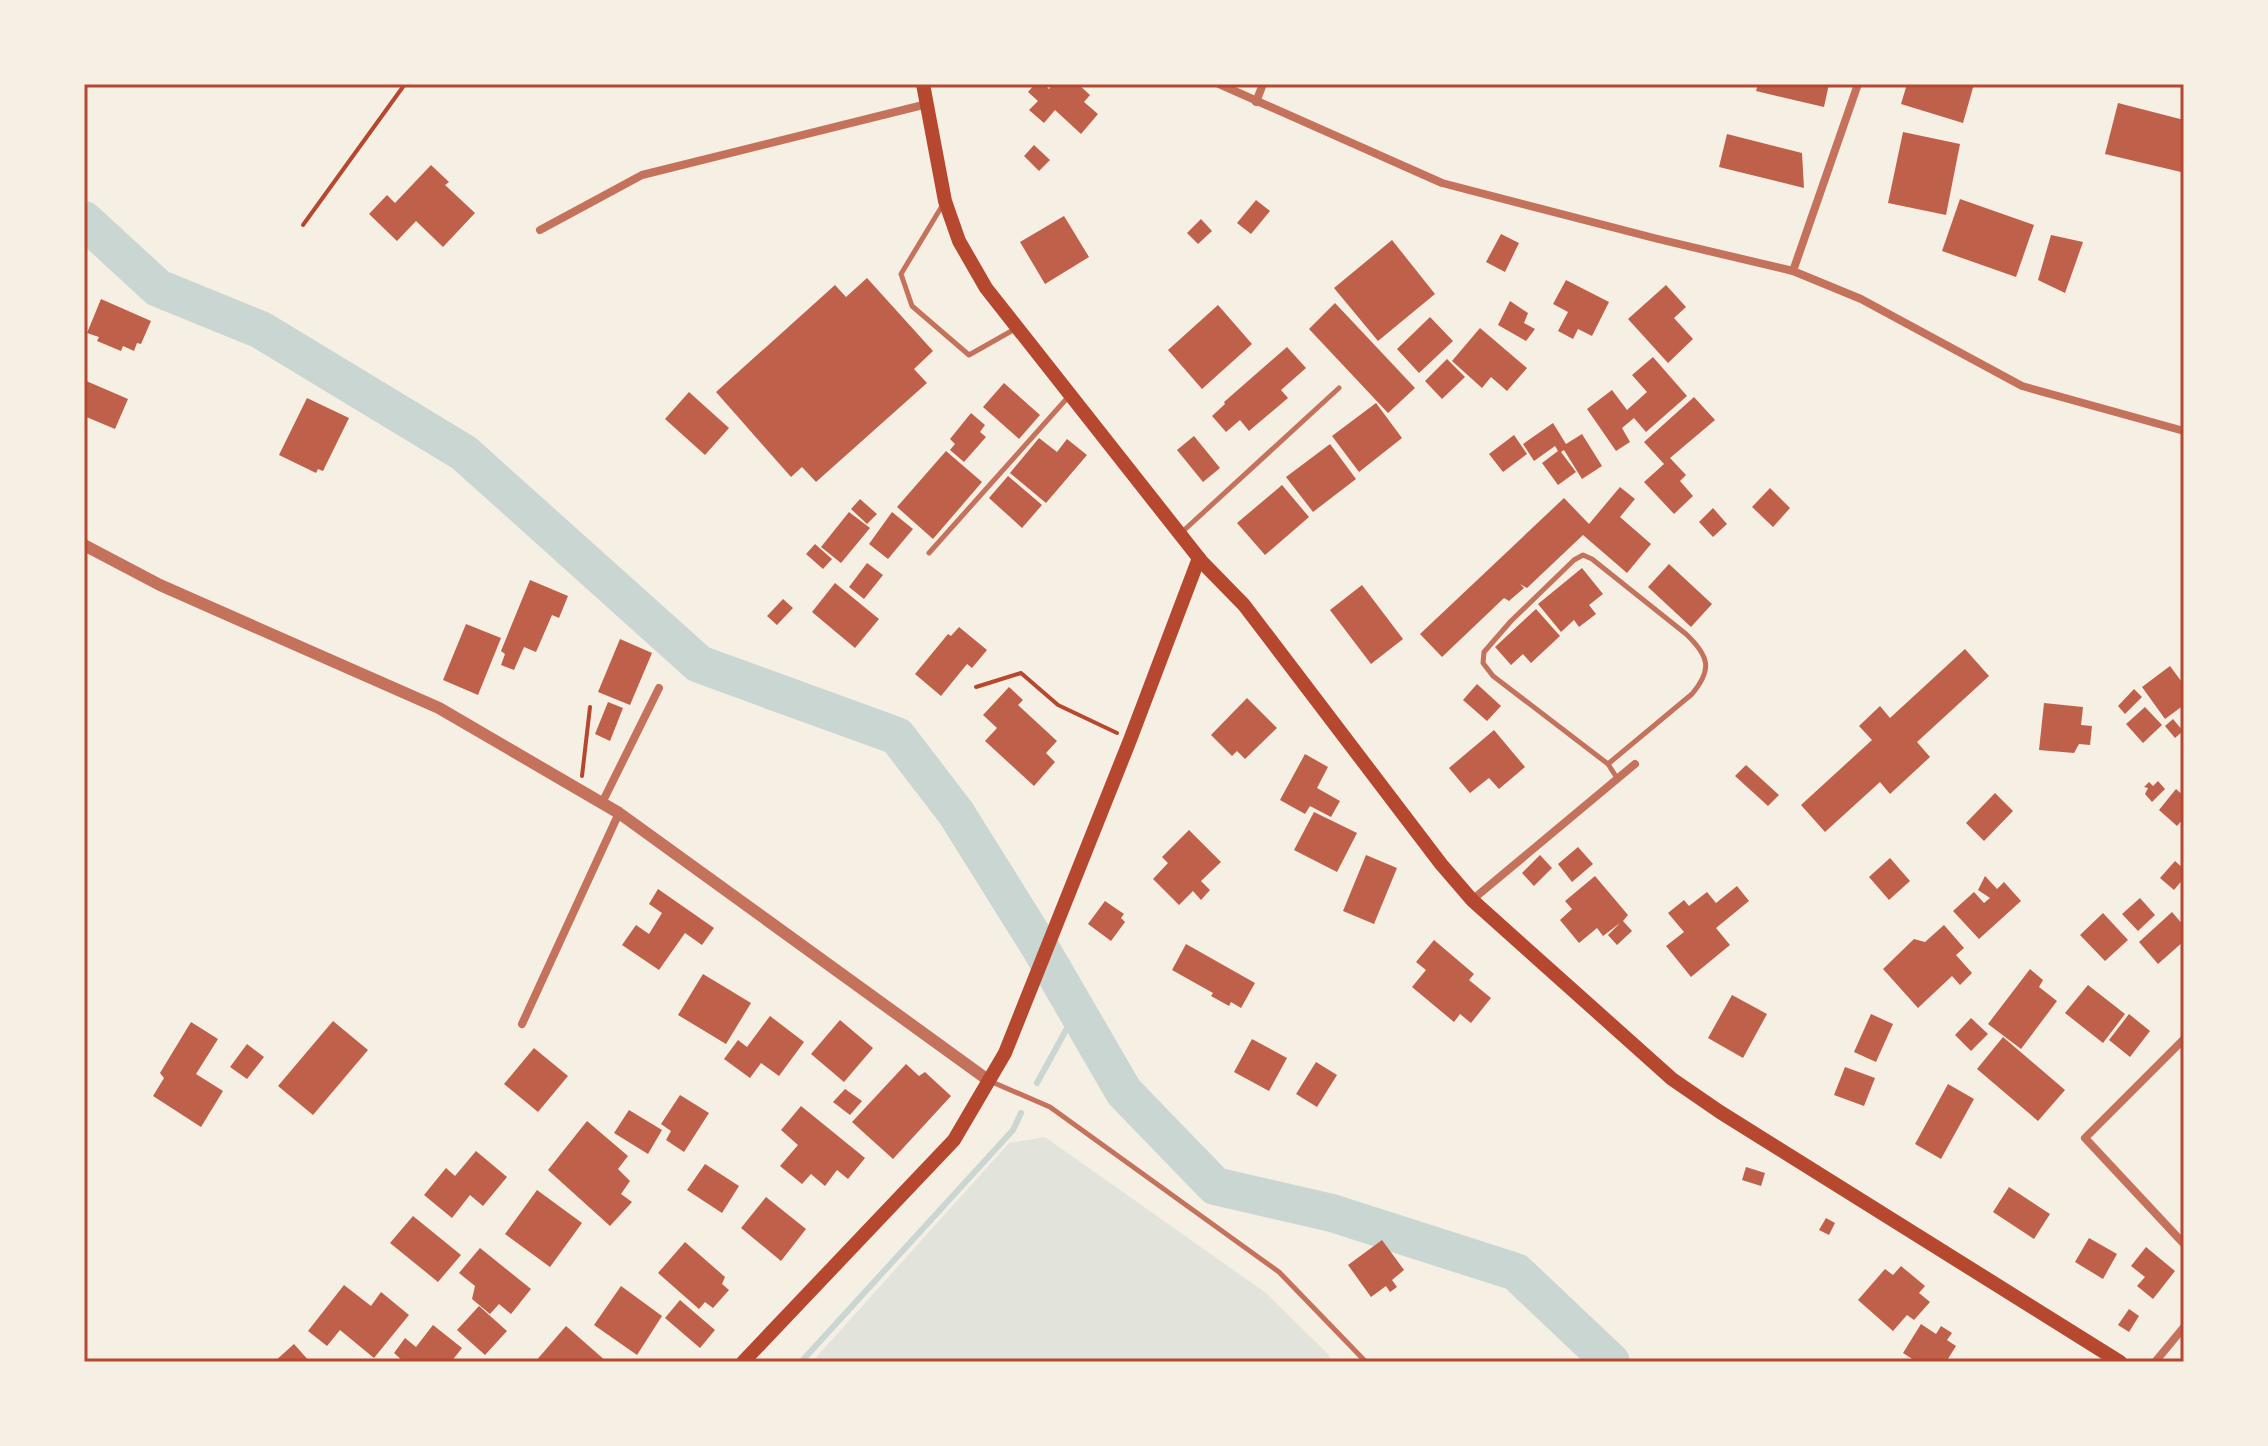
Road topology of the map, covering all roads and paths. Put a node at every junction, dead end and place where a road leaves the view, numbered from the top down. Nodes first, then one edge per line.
1 (405, 84) edge
2 (923, 84) edge
3 (1219, 84) edge
4 (1263, 84) edge
5 (1858, 84) edge
6 (1256, 102) junction
7 (927, 104) junction
8 (945, 201) junction
9 (303, 225) dead end
10 (540, 230) dead end
11 (1793, 271) junction
12 (1016, 328) junction
13 (1339, 388) dead end
14 (1069, 395) junction
15 (2184, 431) edge
16 (1180, 534) junction
17 (84, 545) edge
18 (929, 553) dead end
19 (1199, 558) junction
20 (976, 687) dead end
21 (659, 688) dead end
22 (590, 707) dead end
23 (1130, 740) junction
24 (1608, 764) junction
25 (1635, 764) dead end
26 (1618, 779) junction
27 (580, 790) junction
28 (602, 803) junction
29 (619, 813) junction
30 (1472, 900) junction
31 (522, 1024) dead end
32 (2184, 1039) edge
33 (988, 1080) junction
34 (2184, 1244) edge
35 (2184, 1327) edge
36 (743, 1362) edge
37 (1366, 1362) edge
38 (2120, 1362) edge
39 (2155, 1362) edge

1 - 9 path
2 - 7 main road
3 - 6 street
4 - 6 street
5 - 11 street
6 - 11 street
7 - 8 main road
7 - 10 street
8 - 12 main road
8 - 12 lane
11 - 15 street
12 - 14 main road
13 - 16 lane
14 - 16 main road
14 - 18 lane
16 - 19 main road
17 - 27 street
19 - 23 main road
19 - 30 main road
20 - 23 path
21 - 28 street
22 - 27 path
23 - 33 main road
24 - 24 lane
24 - 26 lane
25 - 26 street
26 - 30 street
27 - 28 street
28 - 29 street
29 - 31 street
29 - 33 street
30 - 38 main road
32 - 34 street
33 - 36 main road
33 - 37 lane
35 - 39 street

